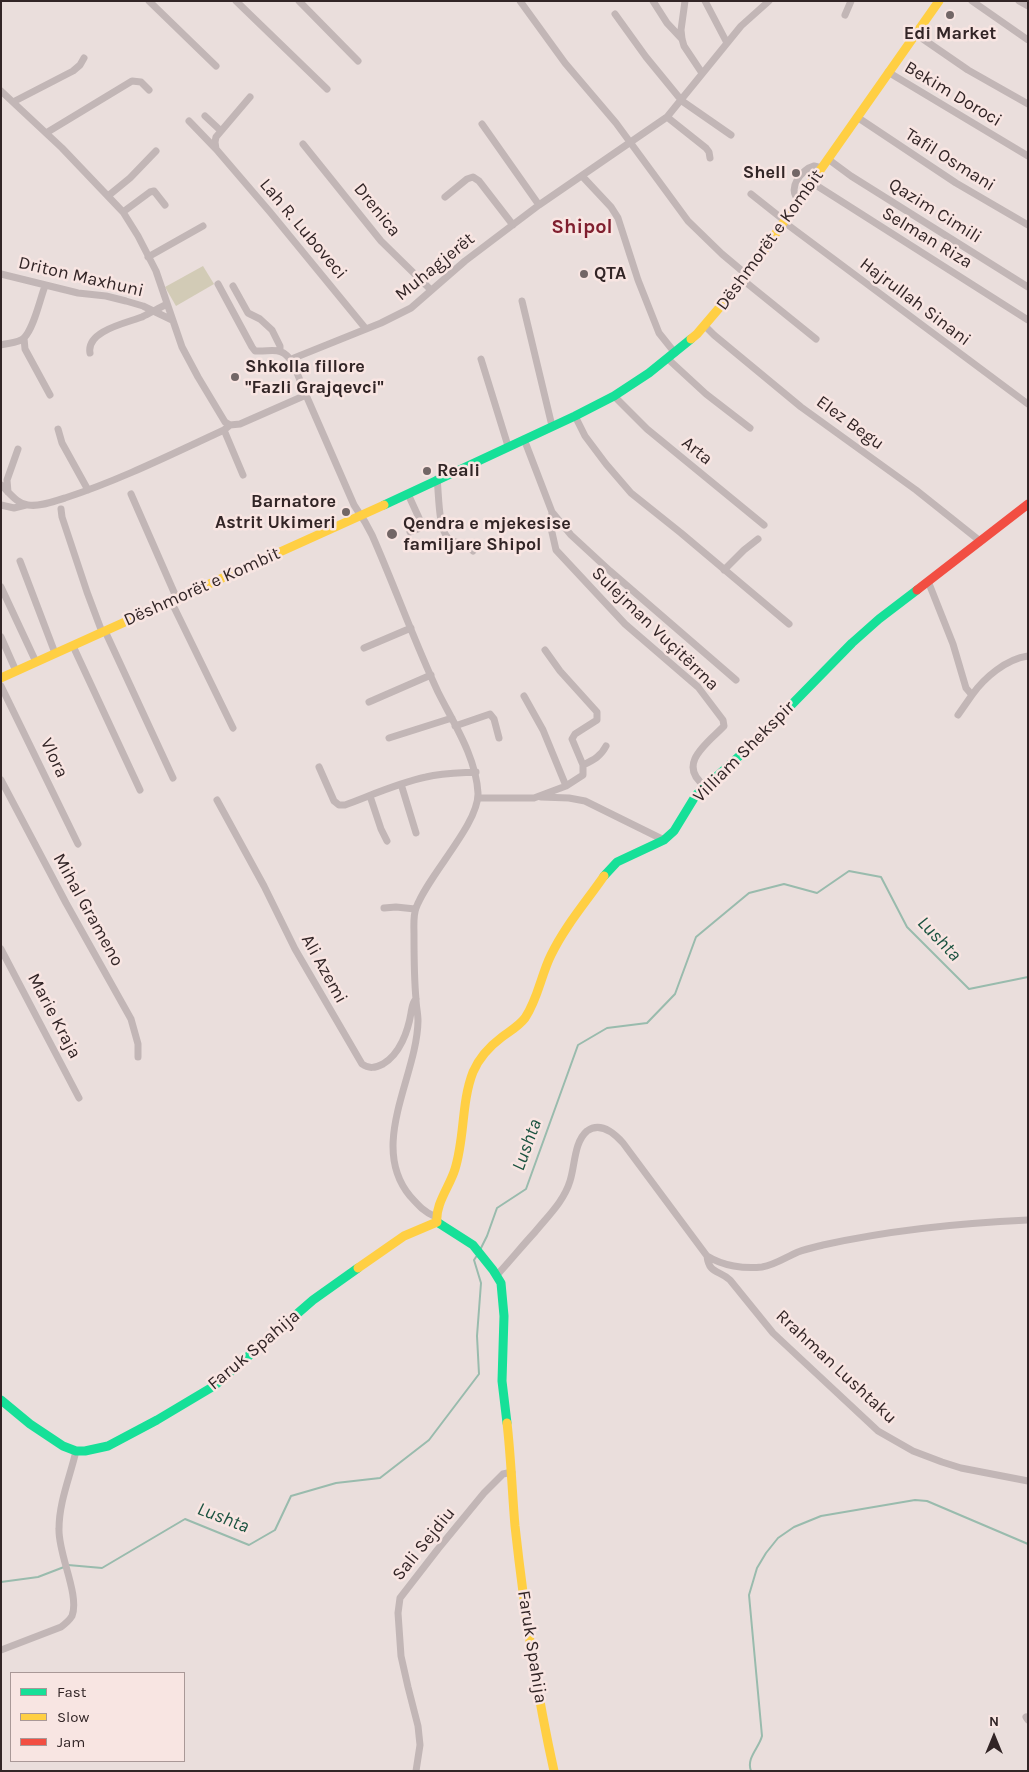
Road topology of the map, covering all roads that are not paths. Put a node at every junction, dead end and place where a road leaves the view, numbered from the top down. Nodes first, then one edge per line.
1 (149, 1) edge
2 (236, 1) edge
3 (299, 1) edge
4 (520, 1) edge
5 (653, 1) edge
6 (704, 1) edge
7 (770, 1) edge
8 (851, 1) edge
9 (939, 1) edge
10 (972, 1) edge
11 (1019, 1) edge
12 (685, 2) edge
13 (1028, 6) edge
14 (615, 14) dead end
15 (845, 15) dead end
16 (918, 33) junction
17 (682, 39) junction
18 (1028, 40) edge
19 (727, 43) junction
20 (84, 58) dead end
21 (358, 61) dead end
22 (216, 66) dead end
23 (888, 72) junction
24 (702, 73) junction
25 (327, 89) dead end
26 (149, 90) dead end
27 (1, 91) edge
28 (250, 97) dead end
29 (682, 101) junction
30 (13, 102) junction
31 (1028, 103) edge
32 (205, 116) dead end
33 (667, 118) junction
34 (857, 118) junction
35 (189, 121) dead end
36 (482, 124) dead end
37 (221, 131) junction
38 (46, 133) junction
39 (731, 135) dead end
40 (630, 142) junction
41 (304, 144) dead end
42 (216, 149) junction
43 (156, 151) dead end
44 (1028, 156) edge
45 (710, 158) dead end
46 (828, 159) junction
47 (822, 168) junction
48 (582, 176) junction
49 (811, 182) junction
50 (750, 194) dead end
51 (108, 196) junction
52 (445, 197) dead end
53 (799, 200) junction
54 (165, 205) dead end
55 (539, 205) junction
56 (123, 212) junction
57 (785, 221) junction
58 (513, 225) junction
59 (1028, 225) edge
60 (203, 226) dead end
61 (148, 257) junction
62 (1, 274) edge
63 (745, 278) junction
64 (218, 284) dead end
65 (45, 286) junction
66 (233, 286) dead end
67 (1028, 287) edge
68 (431, 290) junction
69 (522, 301) dead end
70 (167, 304) junction
71 (154, 310) junction
72 (172, 320) junction
73 (1028, 320) edge
74 (706, 326) junction
75 (366, 329) junction
76 (24, 338) junction
77 (816, 339) dead end
78 (1, 345) edge
79 (280, 350) junction
80 (90, 353) dead end
81 (672, 356) junction
82 (481, 359) dead end
83 (293, 363) junction
84 (50, 395) dead end
85 (306, 395) junction
86 (614, 396) junction
87 (1028, 404) edge
88 (575, 416) junction
89 (552, 426) junction
90 (227, 428) junction
91 (750, 428) dead end
92 (58, 429) dead end
93 (524, 439) junction
94 (508, 446) junction
95 (18, 449) dead end
96 (244, 475) dead end
97 (437, 480) junction
98 (1, 485) edge
99 (88, 490) junction
100 (9, 492) junction
101 (131, 494) dead end
102 (408, 494) junction
103 (1, 504) edge
104 (1028, 504) edge
105 (26, 505) junction
106 (61, 509) dead end
107 (552, 512) junction
108 (361, 515) junction
109 (764, 525) dead end
110 (410, 532) dead end
111 (758, 539) dead end
112 (980, 541) junction
113 (473, 551) dead end
114 (20, 560) dead end
115 (724, 570) junction
116 (928, 581) junction
117 (1, 587) edge
118 (174, 600) junction
119 (789, 624) dead end
120 (411, 628) junction
121 (104, 632) junction
122 (1, 637) edge
123 (73, 646) junction
124 (364, 648) dead end
125 (545, 650) dead end
126 (56, 653) junction
127 (1028, 656) edge
128 (36, 662) junction
129 (16, 671) junction
130 (431, 675) junction
131 (1, 678) edge
132 (736, 680) dead end
133 (1, 686) edge
134 (972, 695) junction
135 (524, 696) dead end
136 (370, 702) dead end
137 (958, 715) dead end
138 (452, 718) junction
139 (455, 726) junction
140 (233, 728) dead end
141 (389, 738) dead end
142 (499, 738) dead end
143 (606, 746) dead end
144 (583, 765) junction
145 (320, 767) dead end
146 (476, 772) junction
147 (173, 778) dead end
148 (1, 780) edge
149 (401, 784) junction
150 (566, 786) junction
151 (706, 786) junction
152 (140, 790) dead end
153 (370, 796) junction
154 (540, 796) junction
155 (478, 798) junction
156 (217, 800) dead end
157 (416, 833) dead end
158 (664, 840) junction
159 (386, 841) dead end
160 (78, 844) dead end
161 (384, 908) dead end
162 (415, 909) junction
163 (1, 949) edge
164 (416, 999) junction
165 (138, 1057) dead end
166 (79, 1098) dead end
167 (437, 1220) junction
168 (1028, 1220) edge
169 (707, 1256) junction
170 (497, 1276) junction
171 (1, 1400) edge
172 (76, 1451) junction
173 (512, 1472) junction
174 (1028, 1481) edge
175 (1, 1650) edge
176 (416, 1771) edge
177 (554, 1771) edge

1 - 22 street
2 - 25 street
3 - 21 street
4 - 40 street
5 - 17 street
6 - 19 street
7 - 19 street, Muhagjerët
8 - 15 street
9 - 16 street, Dëshmorët e Kombit
10 - 18 street
11 - 13 street
12 - 17 street
14 - 29 street
16 - 23 street, Dëshmorët e Kombit
16 - 31 street
17 - 24 street
19 - 24 street, Muhagjerët
20 - 30 street
23 - 34 street, Dëshmorët e Kombit
23 - 44 street, Bekim Doroci
24 - 29 street, Muhagjerët
26 - 38 street
27 - 30 street
28 - 37 street
29 - 33 street, Muhagjerët
29 - 39 street
30 - 38 street
32 - 37 street
33 - 40 street, Muhagjerët
33 - 45 street
34 - 46 street, Dëshmorët e Kombit
34 - 59 street, Tafil Osmani
35 - 42 street, Lah R. Luboveci
36 - 55 street
37 - 42 street
38 - 51 street
40 - 48 street, Muhagjerët
40 - 63 street
41 - 68 street, Drenica
42 - 75 street, Lah R. Luboveci
43 - 51 street
46 - 47 street, Dëshmorët e Kombit
46 - 67 street, Qazim Cimili
47 - 49 street, Dëshmorët e Kombit
47 - 53 street
48 - 55 street, Muhagjerët
48 - 81 street
49 - 53 street, Dëshmorët e Kombit
49 - 73 street, Selman Riza
50 - 57 street, Hajrullah Sinani
51 - 56 street
52 - 58 street
53 - 57 street, Dëshmorët e Kombit
54 - 56 street
55 - 58 street, Muhagjerët
56 - 61 street
57 - 63 street, Dëshmorët e Kombit
57 - 87 street, Hajrullah Sinani
58 - 68 street, Muhagjerët
60 - 61 street
61 - 70 street
62 - 65 street, Driton Maxhuni
63 - 74 street, Dëshmorët e Kombit
63 - 77 street
64 - 79 street
65 - 71 street, Driton Maxhuni
65 - 76 street
66 - 79 street
68 - 75 street, Muhagjerët
69 - 89 street
70 - 71 street, Driton Maxhuni
70 - 72 street
71 - 72 street, Driton Maxhuni
71 - 80 street, Driton Maxhuni
72 - 90 street
74 - 81 street, Dëshmorët e Kombit
74 - 112 street, Elez Begu
75 - 83 street, Muhagjerët
76 - 78 street
76 - 84 street
79 - 83 street
81 - 86 street, Dëshmorët e Kombit
81 - 91 street
82 - 94 street
83 - 85 street
85 - 90 street
85 - 108 street
86 - 88 street, Dëshmorët e Kombit
86 - 109 street, Arta
88 - 89 street, Dëshmorët e Kombit
88 - 115 street
89 - 93 street, Dëshmorët e Kombit
90 - 96 street
90 - 99 street
92 - 99 street
93 - 94 street, Dëshmorët e Kombit
93 - 107 street, Sulejman Vuçitërrna
94 - 97 street, Dëshmorët e Kombit
95 - 100 street
97 - 102 street, Dëshmorët e Kombit
97 - 113 street
98 - 100 street
99 - 105 street
100 - 105 street
101 - 118 street
102 - 108 street, Dëshmorët e Kombit
102 - 110 street
103 - 105 street
104 - 112 street, Villiam Shekspir
106 - 121 street
107 - 132 street, Sulejman Vuçitërrna
107 - 151 street, Sulejman Vuçitërrna
108 - 118 street, Dëshmorët e Kombit
108 - 120 street
111 - 115 street
112 - 116 street, Villiam Shekspir
114 - 126 street
115 - 119 street
116 - 134 street
116 - 151 street, Villiam Shekspir
117 - 128 street
118 - 121 street, Dëshmorët e Kombit
118 - 140 street
120 - 124 street
120 - 130 street
121 - 123 street, Dëshmorët e Kombit
121 - 147 street, Dëshmorët e Kombit
122 - 129 street
123 - 126 street, Dëshmorët e Kombit
123 - 152 street
125 - 144 street
126 - 128 street, Dëshmorët e Kombit
127 - 134 street
128 - 129 street, Dëshmorët e Kombit
129 - 131 street, Dëshmorët e Kombit
130 - 136 street
130 - 138 street
133 - 160 street, Vlora
134 - 137 street
135 - 150 street
138 - 139 street
138 - 141 street
139 - 142 street
139 - 146 street
143 - 144 street
144 - 150 street
145 - 153 street
146 - 149 street
146 - 155 street
148 - 165 street, Mihal Grameno
149 - 153 street
149 - 157 street
150 - 154 street
151 - 158 street, Villiam Shekspir
153 - 159 street
154 - 155 street
154 - 158 street
155 - 162 street
156 - 164 street, Ali Azemi
158 - 167 street, Villiam Shekspir
161 - 162 street
162 - 164 street
163 - 166 street, Marie Kraja
164 - 167 street
167 - 170 street
167 - 172 street, Faruk Spahija
168 - 169 street
169 - 170 street, Rrahman Lushtaku
169 - 174 street, Rrahman Lushtaku
170 - 173 street, Faruk Spahija
171 - 172 street
172 - 175 street
173 - 176 street, Sali Sejdiu
173 - 177 street, Faruk Spahija

